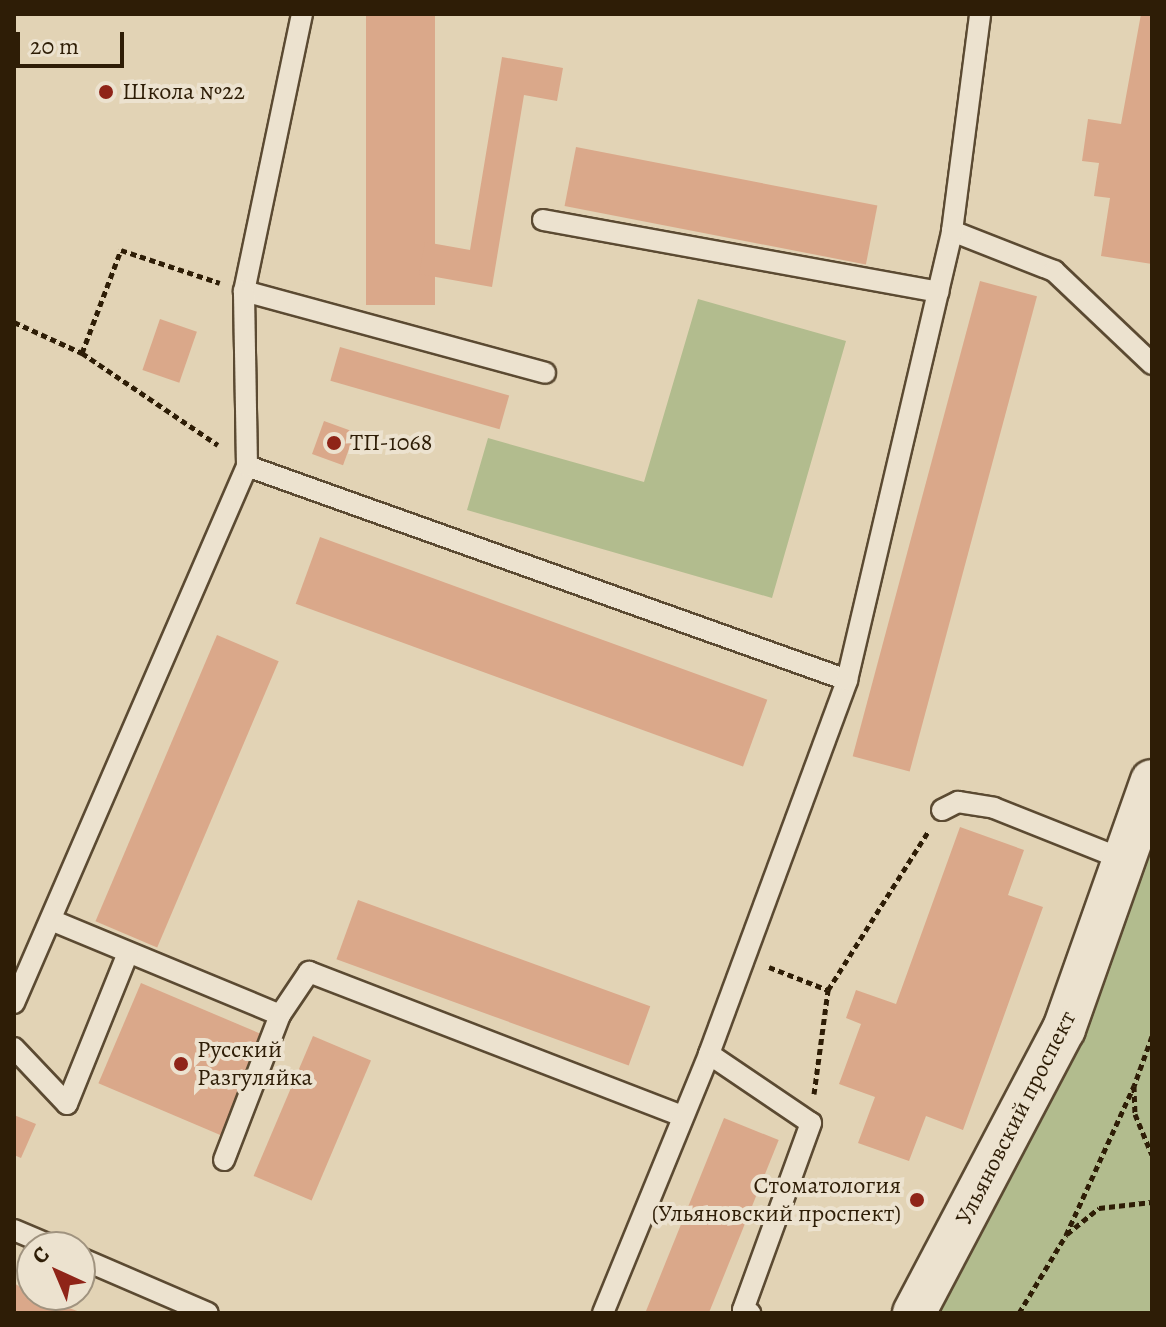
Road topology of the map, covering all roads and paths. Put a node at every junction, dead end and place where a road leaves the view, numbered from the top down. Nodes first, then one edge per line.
1 (302, 14) edge
2 (980, 14) edge
3 (543, 220) dead end
4 (952, 231) junction
5 (244, 291) junction
6 (938, 292) junction
7 (14, 322) edge
8 (82, 353) junction
9 (1152, 364) edge
10 (545, 373) dead end
11 (247, 466) junction
12 (847, 680) junction
13 (1152, 781) edge
14 (942, 810) joint
15 (1125, 860) junction
16 (51, 920) junction
17 (128, 953) junction
18 (742, 957) junction
19 (828, 990) junction
20 (14, 1003) edge
21 (280, 1015) junction
22 (1152, 1036) edge
23 (14, 1048) edge
24 (709, 1054) junction
25 (1134, 1086) junction
26 (682, 1116) junction
27 (811, 1123) junction
28 (1152, 1155) edge
29 (224, 1160) dead end
30 (1152, 1202) edge
31 (1066, 1235) junction
32 (96, 1265) edge
33 (208, 1313) edge
34 (603, 1313) edge
35 (750, 1313) edge
36 (914, 1313) edge
37 (1019, 1313) edge

1 - 5 lane
2 - 4 lane
3 - 6 lane
4 - 6 lane
4 - 9 lane
5 - 8 path
5 - 10 lane
5 - 11 lane
6 - 12 lane
7 - 8 path
8 - 11 path
11 - 12 lane
11 - 16 lane
12 - 18 lane
13 - 15 street, Ульяновский проспект
14 - 15 lane
14 - 19 path
15 - 36 street, Ульяновский проспект
16 - 17 lane
16 - 20 lane
17 - 21 lane
17 - 23 lane
18 - 19 path
18 - 24 lane
19 - 27 path
21 - 26 lane
21 - 29 lane
22 - 25 path
24 - 26 lane
24 - 27 lane
25 - 28 path
25 - 31 path
26 - 34 lane
27 - 35 lane
30 - 31 path
31 - 37 path
32 - 33 lane

